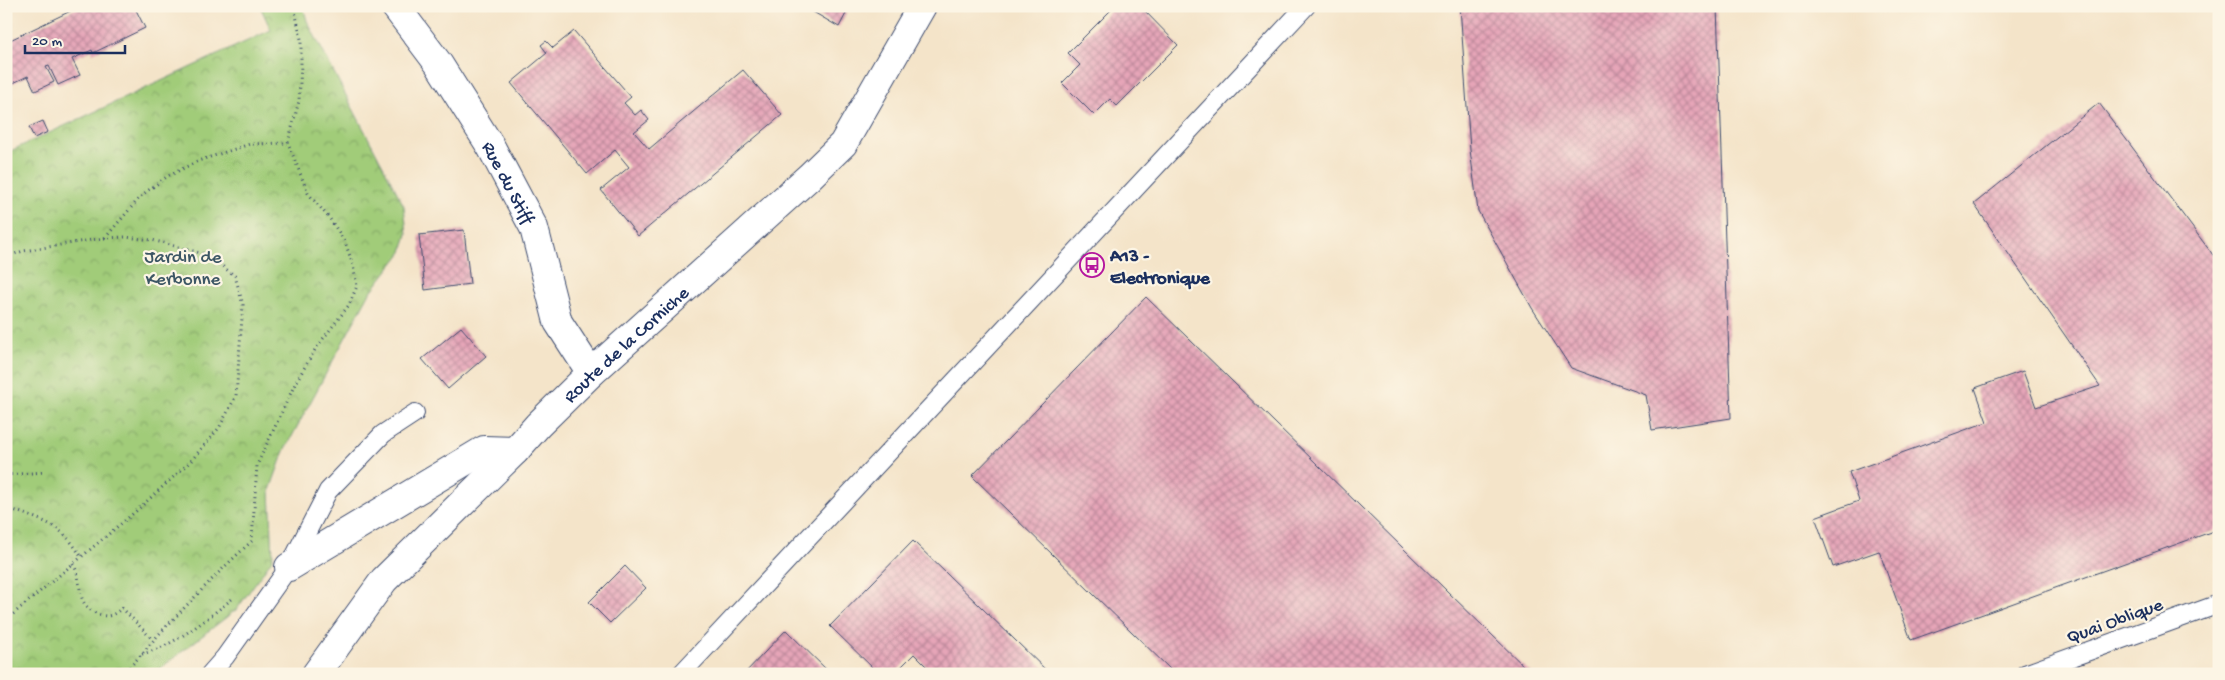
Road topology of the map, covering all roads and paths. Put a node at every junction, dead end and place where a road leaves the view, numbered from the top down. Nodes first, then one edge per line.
1 (294, 6) edge
2 (395, 6) edge
3 (922, 6) edge
4 (1306, 6) edge
5 (288, 143) junction
6 (104, 238) junction
7 (6, 257) edge
8 (590, 373) junction
9 (415, 413) dead end
10 (515, 451) junction
11 (44, 472) dead end
12 (6, 475) edge
13 (6, 507) edge
14 (81, 556) junction
15 (72, 564) junction
16 (289, 567) junction
17 (233, 599) dead end
18 (2219, 604) edge
19 (6, 620) edge
20 (153, 640) junction
21 (142, 654) junction
22 (122, 674) edge
23 (210, 674) edge
24 (316, 674) edge
25 (681, 674) edge
26 (2025, 674) edge

1 - 5 path
2 - 8 street, Rue du Stiff
3 - 8 street, Route de la Corniche
4 - 25 lane
5 - 6 path
5 - 20 path
6 - 7 path
6 - 14 path
8 - 10 street, Route de la Corniche
9 - 16 lane
10 - 16 street
10 - 24 street, Route de la Corniche
11 - 12 path
13 - 14 path
14 - 15 path
15 - 19 path
15 - 20 path
16 - 23 lane
17 - 21 path
18 - 26 lane, Quai Oblique
20 - 21 path
21 - 22 path

